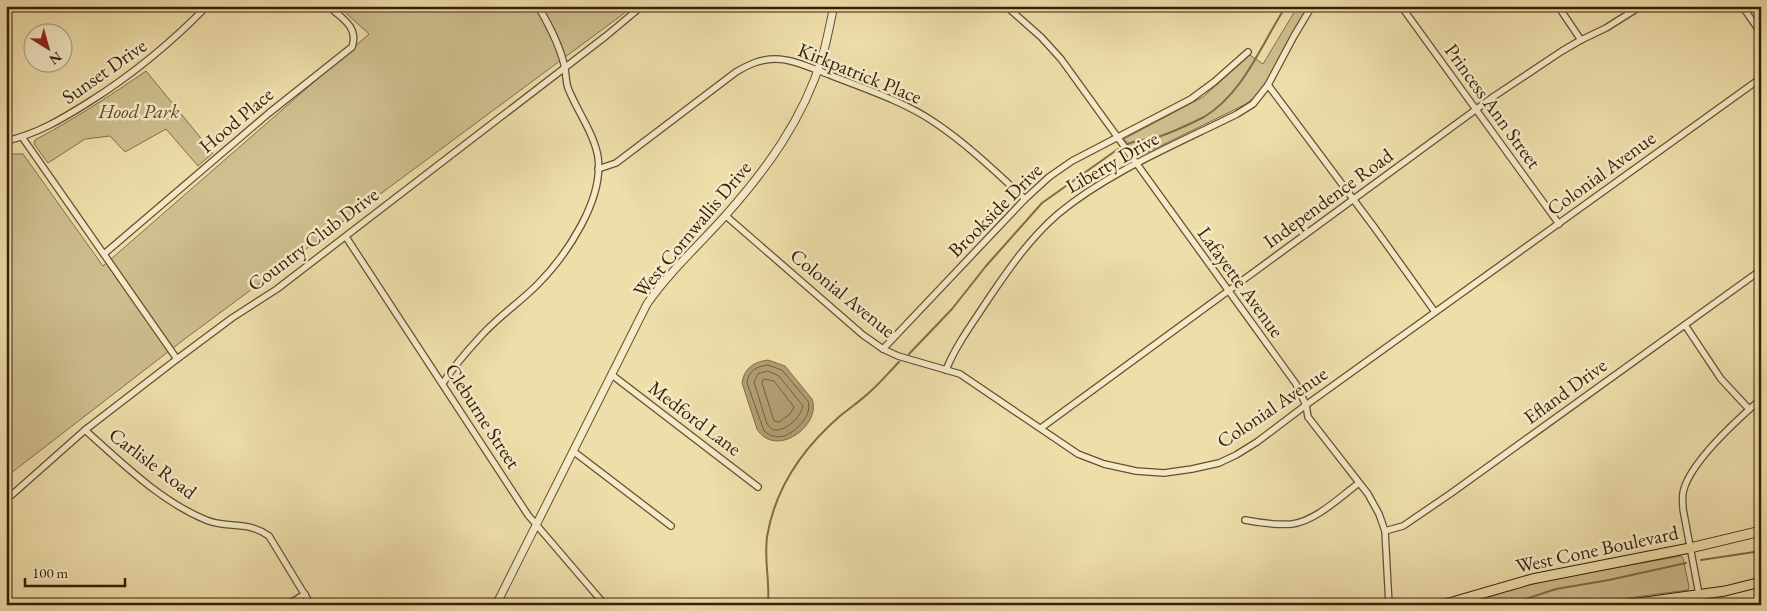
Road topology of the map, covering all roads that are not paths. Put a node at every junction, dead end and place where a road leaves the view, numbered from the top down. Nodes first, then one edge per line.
1 (328, 6) edge
2 (538, 6) edge
3 (642, 6) edge
4 (834, 6) edge
5 (1006, 6) edge
6 (1312, 6) edge
7 (1401, 6) edge
8 (1558, 6) edge
9 (1641, 6) edge
10 (1742, 6) edge
11 (203, 8) edge
12 (1761, 33) edge
13 (1581, 40) junction
14 (1248, 52) dead end
15 (565, 68) junction
16 (818, 70) junction
17 (1761, 78) edge
18 (1268, 85) junction
19 (1476, 110) junction
20 (22, 137) junction
21 (1117, 137) junction
22 (6, 141) edge
23 (1135, 164) junction
24 (598, 169) junction
25 (1025, 199) junction
26 (1353, 199) junction
27 (726, 216) junction
28 (1558, 224) junction
29 (346, 237) junction
30 (104, 254) junction
31 (1761, 270) edge
32 (1228, 291) junction
33 (1435, 312) junction
34 (1685, 325) junction
35 (883, 349) junction
36 (177, 359) junction
37 (946, 370) junction
38 (612, 375) junction
39 (443, 383) junction
40 (1761, 399) edge
41 (1306, 405) junction
42 (1749, 409) junction
43 (1042, 428) junction
44 (85, 430) junction
45 (573, 451) junction
46 (1359, 483) junction
47 (758, 487) dead end
48 (6, 500) edge
49 (1245, 520) dead end
50 (536, 525) junction
51 (671, 526) dead end
52 (1385, 531) junction
53 (1761, 531) edge
54 (1690, 548) junction
55 (1761, 582) edge
56 (305, 594) junction
57 (1699, 595) junction
58 (287, 605) edge
59 (311, 605) edge
60 (496, 605) edge
61 (604, 605) edge
62 (1389, 605) edge
63 (1442, 605) edge
64 (1624, 605) edge
65 (1701, 605) edge

1 - 30 street, Hood Place
2 - 15 street
3 - 15 street, Country Club Drive
4 - 16 street, West Cornwallis Drive
5 - 21 street, Lafayette Avenue
6 - 18 street, Liberty Drive
7 - 19 street, Princess Ann Street
8 - 13 street
9 - 13 street, Independence Road
10 - 12 street
11 - 20 street, Sunset Drive
13 - 19 street, Independence Road
14 - 21 street, Brookside Drive
15 - 24 street
15 - 29 street, Country Club Drive
16 - 24 street, Kirkpatrick Place
16 - 25 street, Kirkpatrick Place
16 - 27 street, West Cornwallis Drive
17 - 28 street, Colonial Avenue
18 - 23 street, Liberty Drive
18 - 26 street
19 - 26 street, Independence Road
19 - 28 street, Princess Ann Street
20 - 22 street, Sunset Drive
20 - 30 street
21 - 23 street, Lafayette Avenue
21 - 25 street, Brookside Drive
23 - 32 street, Lafayette Avenue
23 - 37 street, Liberty Drive
24 - 39 street
25 - 35 street, Brookside Drive
26 - 32 street, Independence Road
26 - 33 street
27 - 35 street, Colonial Avenue
27 - 38 street, West Cornwallis Drive
28 - 33 street, Colonial Avenue
29 - 36 street, Country Club Drive
29 - 39 street, Cleburne Street
30 - 36 street
31 - 34 street, Efland Drive
32 - 41 street, Lafayette Avenue
32 - 43 street, Independence Road
33 - 41 street, Colonial Avenue
34 - 42 street
34 - 52 street, Efland Drive
35 - 37 street, Colonial Avenue
36 - 44 street, Country Club Drive
37 - 43 street, Colonial Avenue
38 - 45 street, West Cornwallis Drive
38 - 47 street, Medford Lane
39 - 50 street, Cleburne Street
40 - 42 street
41 - 43 street, Colonial Avenue
41 - 46 street, Lafayette Avenue
42 - 54 street
44 - 48 street, Country Club Drive
44 - 56 street, Carlisle Road
45 - 50 street, West Cornwallis Drive
45 - 51 street
46 - 49 street
46 - 52 street, Lafayette Avenue
50 - 60 street, West Cornwallis Drive
50 - 61 street, Cleburne Street
52 - 62 street, Lafayette Avenue
53 - 54 main road, West Cone Boulevard
54 - 57 street
54 - 63 main road, West Cone Boulevard
55 - 57 main road
56 - 58 street
56 - 59 street, Carlisle Road
57 - 64 main road
57 - 65 street

